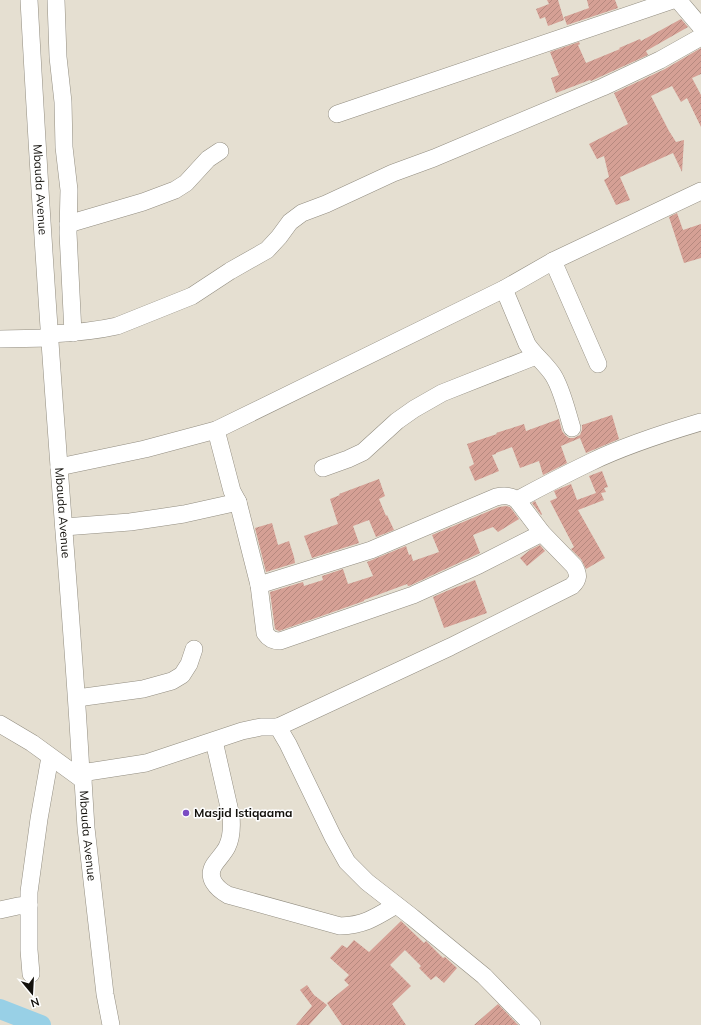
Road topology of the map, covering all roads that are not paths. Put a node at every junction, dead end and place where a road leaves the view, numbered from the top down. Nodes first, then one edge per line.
1 (30, 0) edge
2 (56, 0) edge
3 (673, 0) edge
4 (678, 0) edge
5 (701, 27) edge
6 (701, 37) edge
7 (337, 114) dead end
8 (220, 151) dead end
9 (701, 191) edge
10 (68, 224) junction
11 (553, 261) junction
12 (504, 289) junction
13 (73, 333) junction
14 (50, 336) junction
15 (0, 340) edge
16 (536, 356) junction
17 (598, 364) dead end
18 (701, 422) edge
19 (572, 428) dead end
20 (216, 430) junction
21 (59, 467) junction
22 (323, 468) dead end
23 (517, 500) junction
24 (238, 502) junction
25 (64, 527) junction
26 (542, 533) junction
27 (259, 585) junction
28 (194, 649) dead end
29 (77, 698) junction
30 (0, 724) edge
31 (278, 727) junction
32 (214, 741) junction
33 (50, 757) junction
34 (82, 777) junction
35 (29, 905) junction
36 (396, 905) junction
37 (0, 910) edge
38 (31, 974) dead end
39 (111, 1025) edge
40 (532, 1025) edge

1 - 14 street, Mbauda Avenue
2 - 10 street
3 - 7 street
4 - 5 street
6 - 13 street
8 - 10 street
9 - 11 street
10 - 13 street
11 - 12 street
11 - 17 street
12 - 16 street
12 - 20 street
13 - 14 street
14 - 15 street
14 - 21 street, Mbauda Avenue
16 - 19 street
16 - 22 street
18 - 23 street
20 - 21 street
20 - 24 street
21 - 25 street, Mbauda Avenue
23 - 26 street
23 - 27 street
24 - 25 street
24 - 27 street
25 - 29 street, Mbauda Avenue
26 - 27 street
26 - 31 street
28 - 29 street
29 - 34 street, Mbauda Avenue
30 - 33 street
31 - 32 street
31 - 36 street
32 - 34 street
32 - 36 street
33 - 34 street
33 - 35 street
34 - 39 street, Mbauda Avenue
35 - 37 street
35 - 38 street
36 - 40 street

